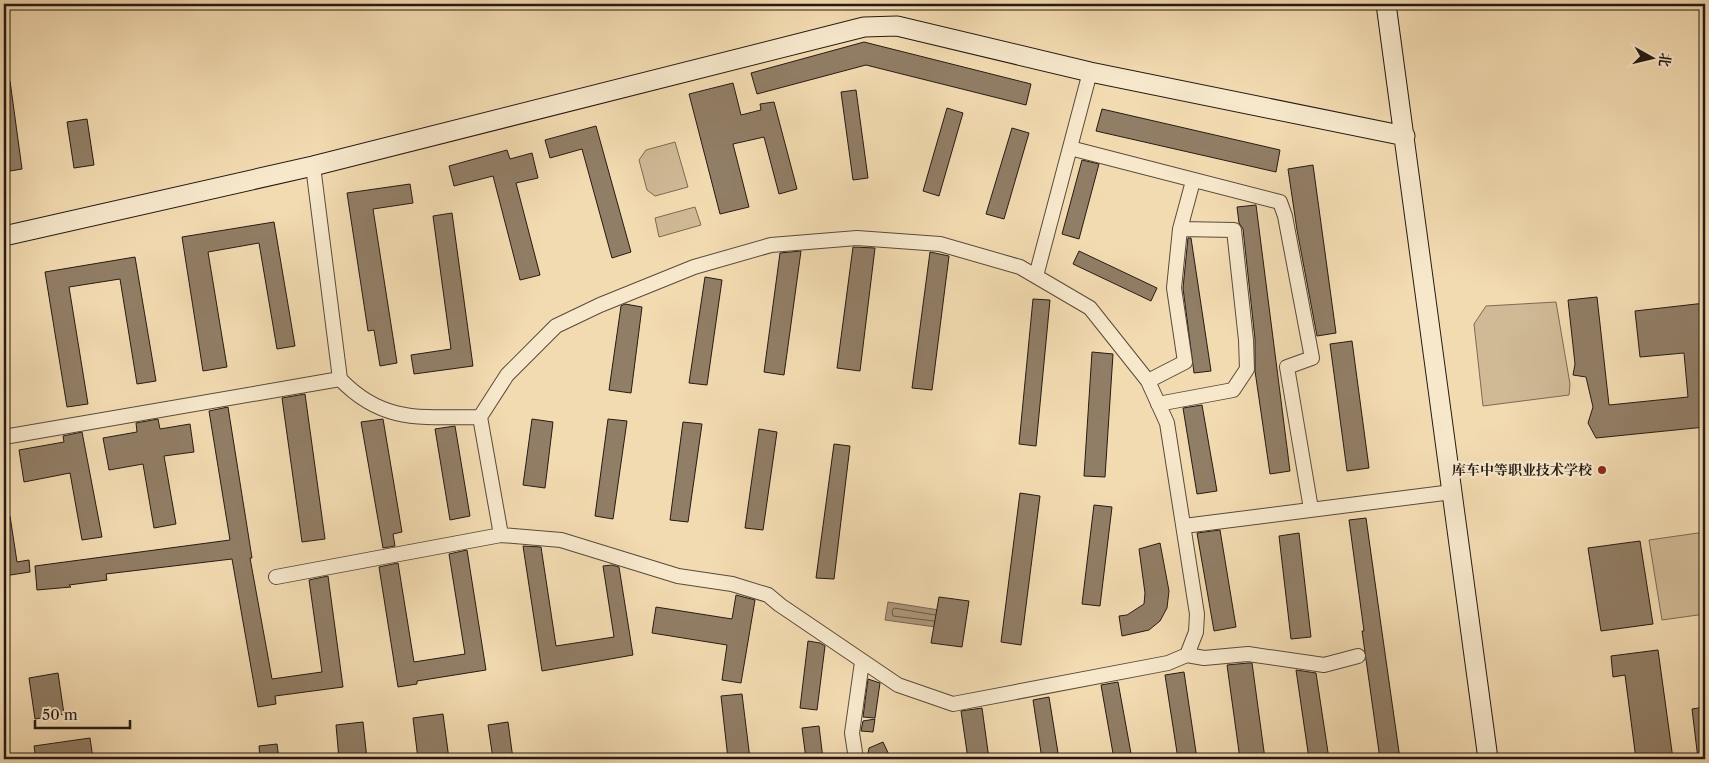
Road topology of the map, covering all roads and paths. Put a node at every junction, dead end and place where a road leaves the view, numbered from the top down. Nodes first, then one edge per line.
1 (1386, 4) edge
2 (1090, 72) junction
3 (1405, 136) junction
4 (1070, 148) junction
5 (313, 166) junction
6 (1193, 181) junction
7 (1180, 228) junction
8 (4, 236) edge
9 (1036, 276) junction
10 (340, 379) junction
11 (1148, 380) junction
12 (1158, 404) junction
13 (480, 417) junction
14 (4, 437) edge
15 (1452, 492) junction
16 (1312, 510) junction
17 (1184, 526) junction
18 (501, 535) junction
19 (276, 577) dead end
20 (1187, 655) junction
21 (1358, 656) dead end
22 (862, 662) junction
23 (856, 759) edge
24 (1488, 759) edge

1 - 3 street
2 - 3 street
2 - 4 street
2 - 5 street
3 - 15 street
4 - 6 street
4 - 9 street
5 - 8 street
5 - 10 street
6 - 7 street
6 - 16 street
7 - 11 street
7 - 12 street
9 - 11 street
9 - 13 street
10 - 13 street
10 - 14 street
11 - 12 street
12 - 17 street
13 - 18 street
15 - 16 street
15 - 24 street
16 - 17 street
17 - 20 street
18 - 19 street
18 - 22 street
20 - 21 street
20 - 22 street
22 - 23 street

